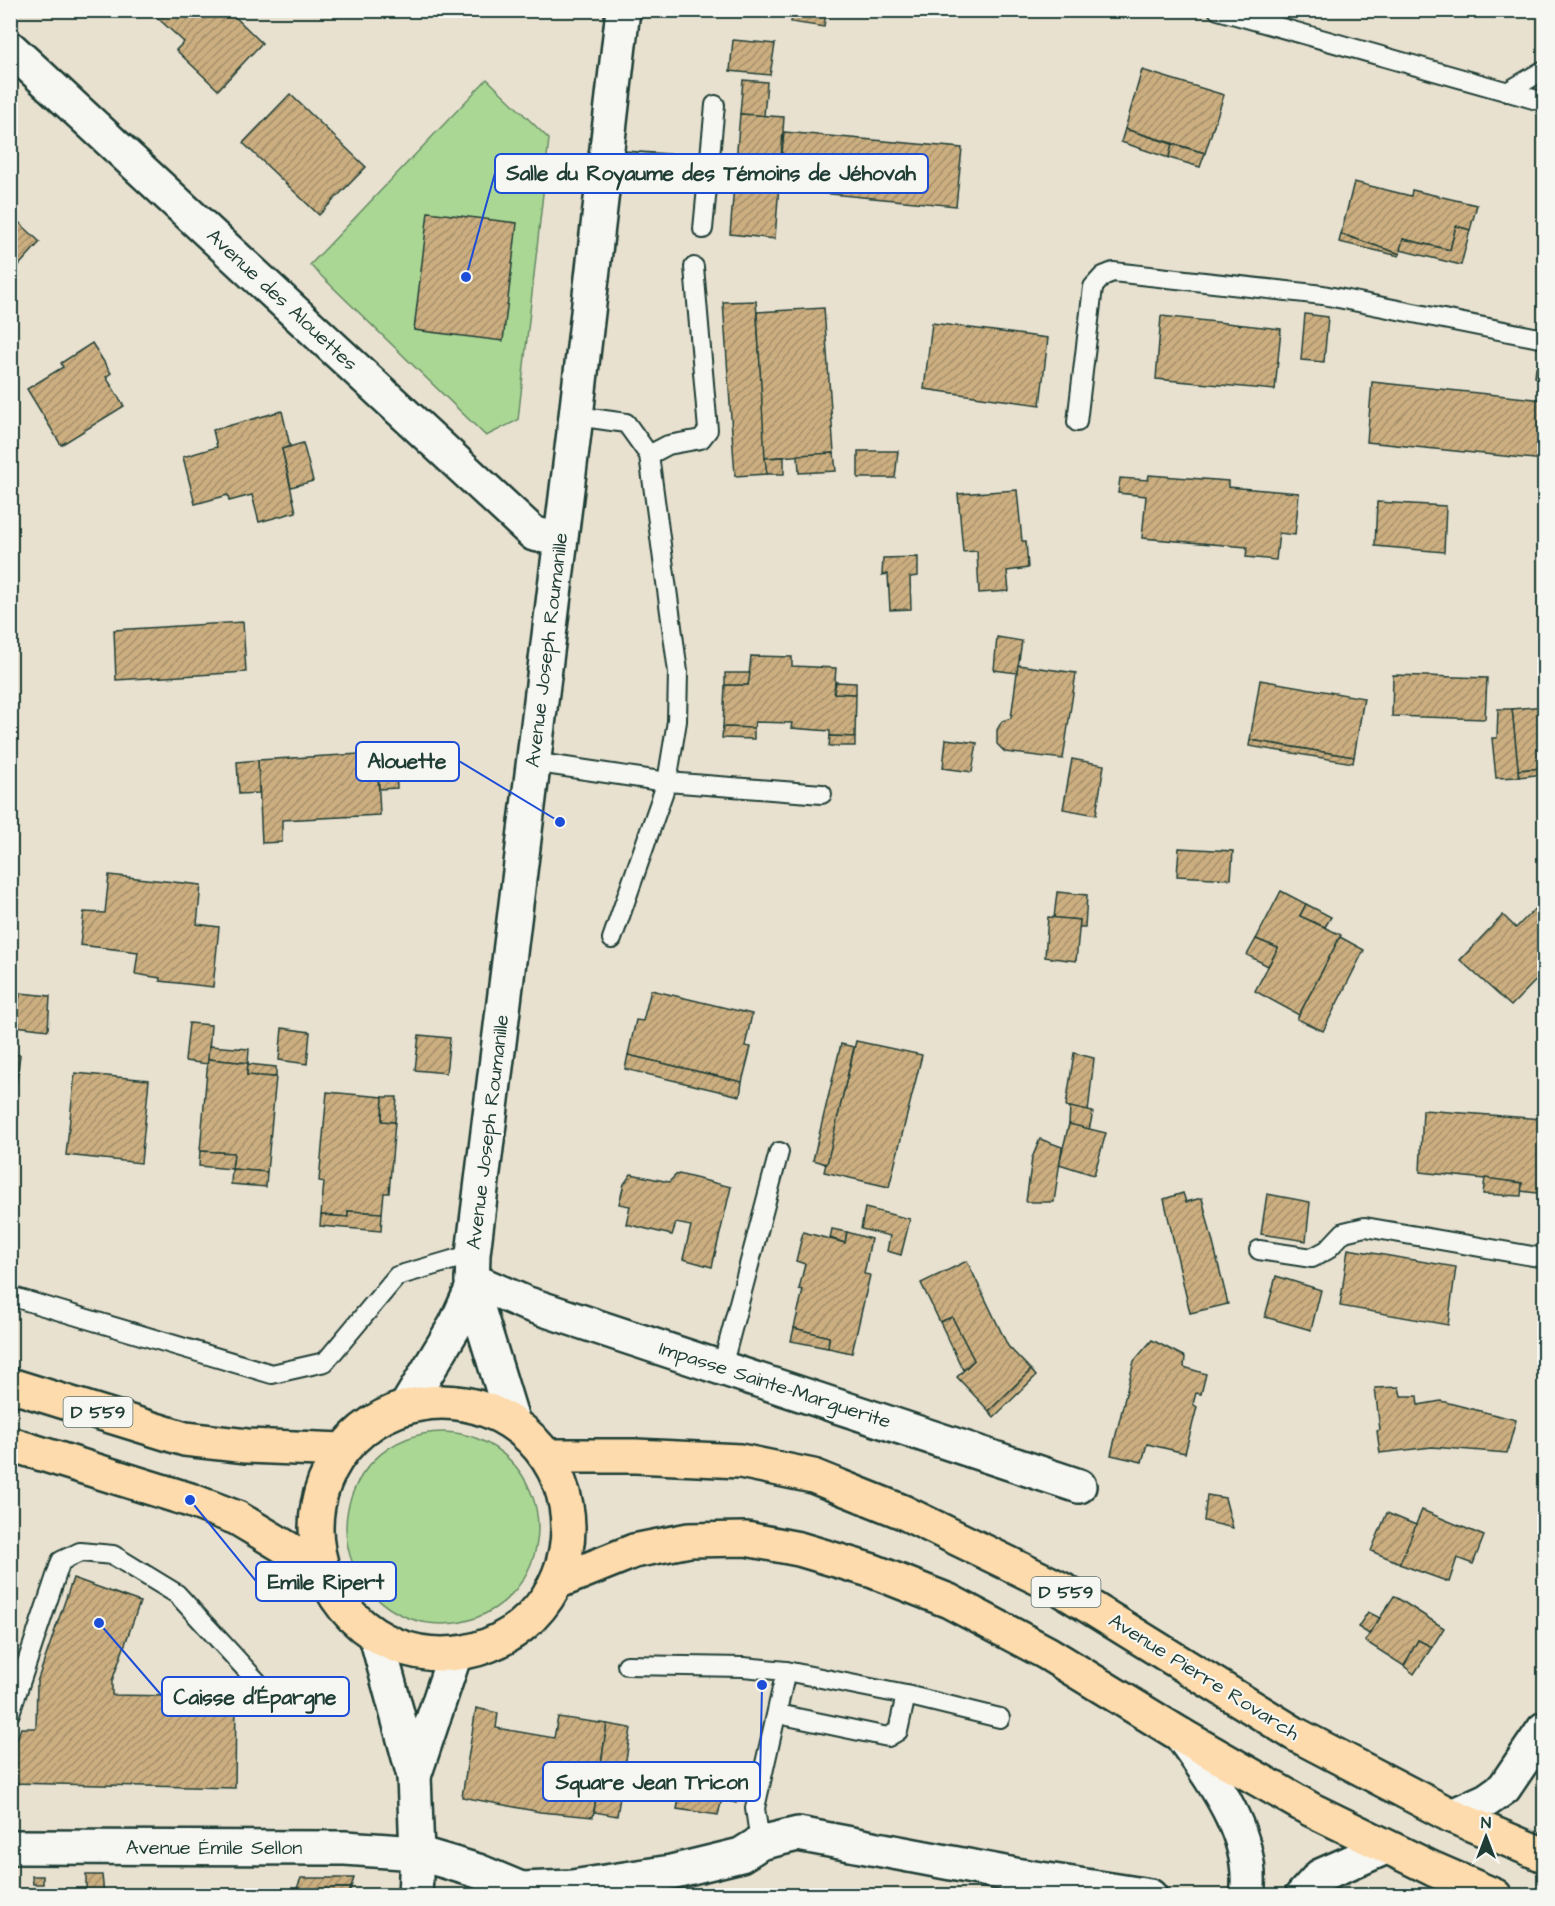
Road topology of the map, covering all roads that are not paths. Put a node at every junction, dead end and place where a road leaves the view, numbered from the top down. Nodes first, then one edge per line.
1 (623, 10) edge
2 (1218, 10) edge
3 (11, 48) edge
4 (1545, 70) edge
5 (1507, 92) junction
6 (1545, 102) edge
7 (715, 105) dead end
8 (606, 160) junction
9 (709, 167) junction
10 (704, 229) dead end
11 (694, 267) dead end
12 (1545, 339) edge
13 (576, 416) junction
14 (1077, 422) dead end
15 (649, 455) junction
16 (560, 539) junction
17 (532, 762) junction
18 (667, 782) junction
19 (822, 794) dead end
20 (612, 939) dead end
21 (779, 1152) dead end
22 (1259, 1250) dead end
23 (1545, 1258) edge
24 (472, 1274) junction
25 (10, 1296) edge
26 (722, 1367) junction
27 (10, 1385) edge
28 (406, 1407) junction
29 (513, 1424) junction
30 (10, 1444) edge
31 (342, 1450) junction
32 (547, 1456) junction
33 (1079, 1486) dead end
34 (322, 1569) junction
35 (557, 1582) junction
36 (376, 1636) junction
37 (455, 1654) junction
38 (627, 1665) dead end
39 (786, 1671) junction
40 (262, 1687) dead end
41 (906, 1695) junction
42 (10, 1713) edge
43 (777, 1714) junction
44 (1000, 1718) dead end
45 (1545, 1729) edge
46 (1181, 1735) junction
47 (414, 1776) junction
48 (1452, 1816) junction
49 (760, 1843) junction
50 (10, 1847) edge
51 (1386, 1847) junction
52 (417, 1853) junction
53 (1545, 1855) edge
54 (520, 1892) edge
55 (415, 1896) edge
56 (1150, 1896) edge
57 (1247, 1896) edge
58 (1302, 1896) edge
59 (1495, 1896) edge

1 - 8 street, Avenue Joseph Roumanille
2 - 5 lane
3 - 16 street, Avenue des Alouettes
4 - 5 lane
5 - 6 lane
7 - 9 lane
8 - 9 lane
8 - 13 street, Avenue Joseph Roumanille
9 - 10 lane
11 - 15 lane
12 - 14 lane
13 - 15 lane
13 - 16 street, Avenue Joseph Roumanille
15 - 18 lane
16 - 17 street, Avenue Joseph Roumanille
17 - 18 lane
17 - 24 street, Avenue Joseph Roumanille
18 - 19 lane
18 - 20 lane
21 - 26 lane
22 - 23 lane
24 - 25 lane
24 - 26 street, Impasse Sainte-Marguerite
24 - 28 street, Avenue Joseph Roumanille
24 - 29 street, Avenue Joseph Roumanille
26 - 33 street, Impasse Sainte-Marguerite
27 - 31 main road, D 559
28 - 29 main road
28 - 31 main road
29 - 32 main road
30 - 34 main road
31 - 34 main road
32 - 35 main road
32 - 48 main road, Avenue Pierre Rovarch / D 559
34 - 36 main road
35 - 37 main road
35 - 46 main road
36 - 37 main road
36 - 47 street
37 - 47 street
38 - 39 lane
39 - 41 lane
39 - 43 lane
40 - 42 lane
41 - 43 lane
41 - 44 lane
43 - 49 lane
45 - 48 street
46 - 51 main road
46 - 57 street
47 - 52 street
48 - 53 main road, Avenue Pierre Rovarch / D 559
49 - 54 street
49 - 56 street
50 - 52 street, Avenue Émile Sellon
51 - 58 street
51 - 59 main road
52 - 54 street, Avenue Émile Sellon
52 - 55 street

